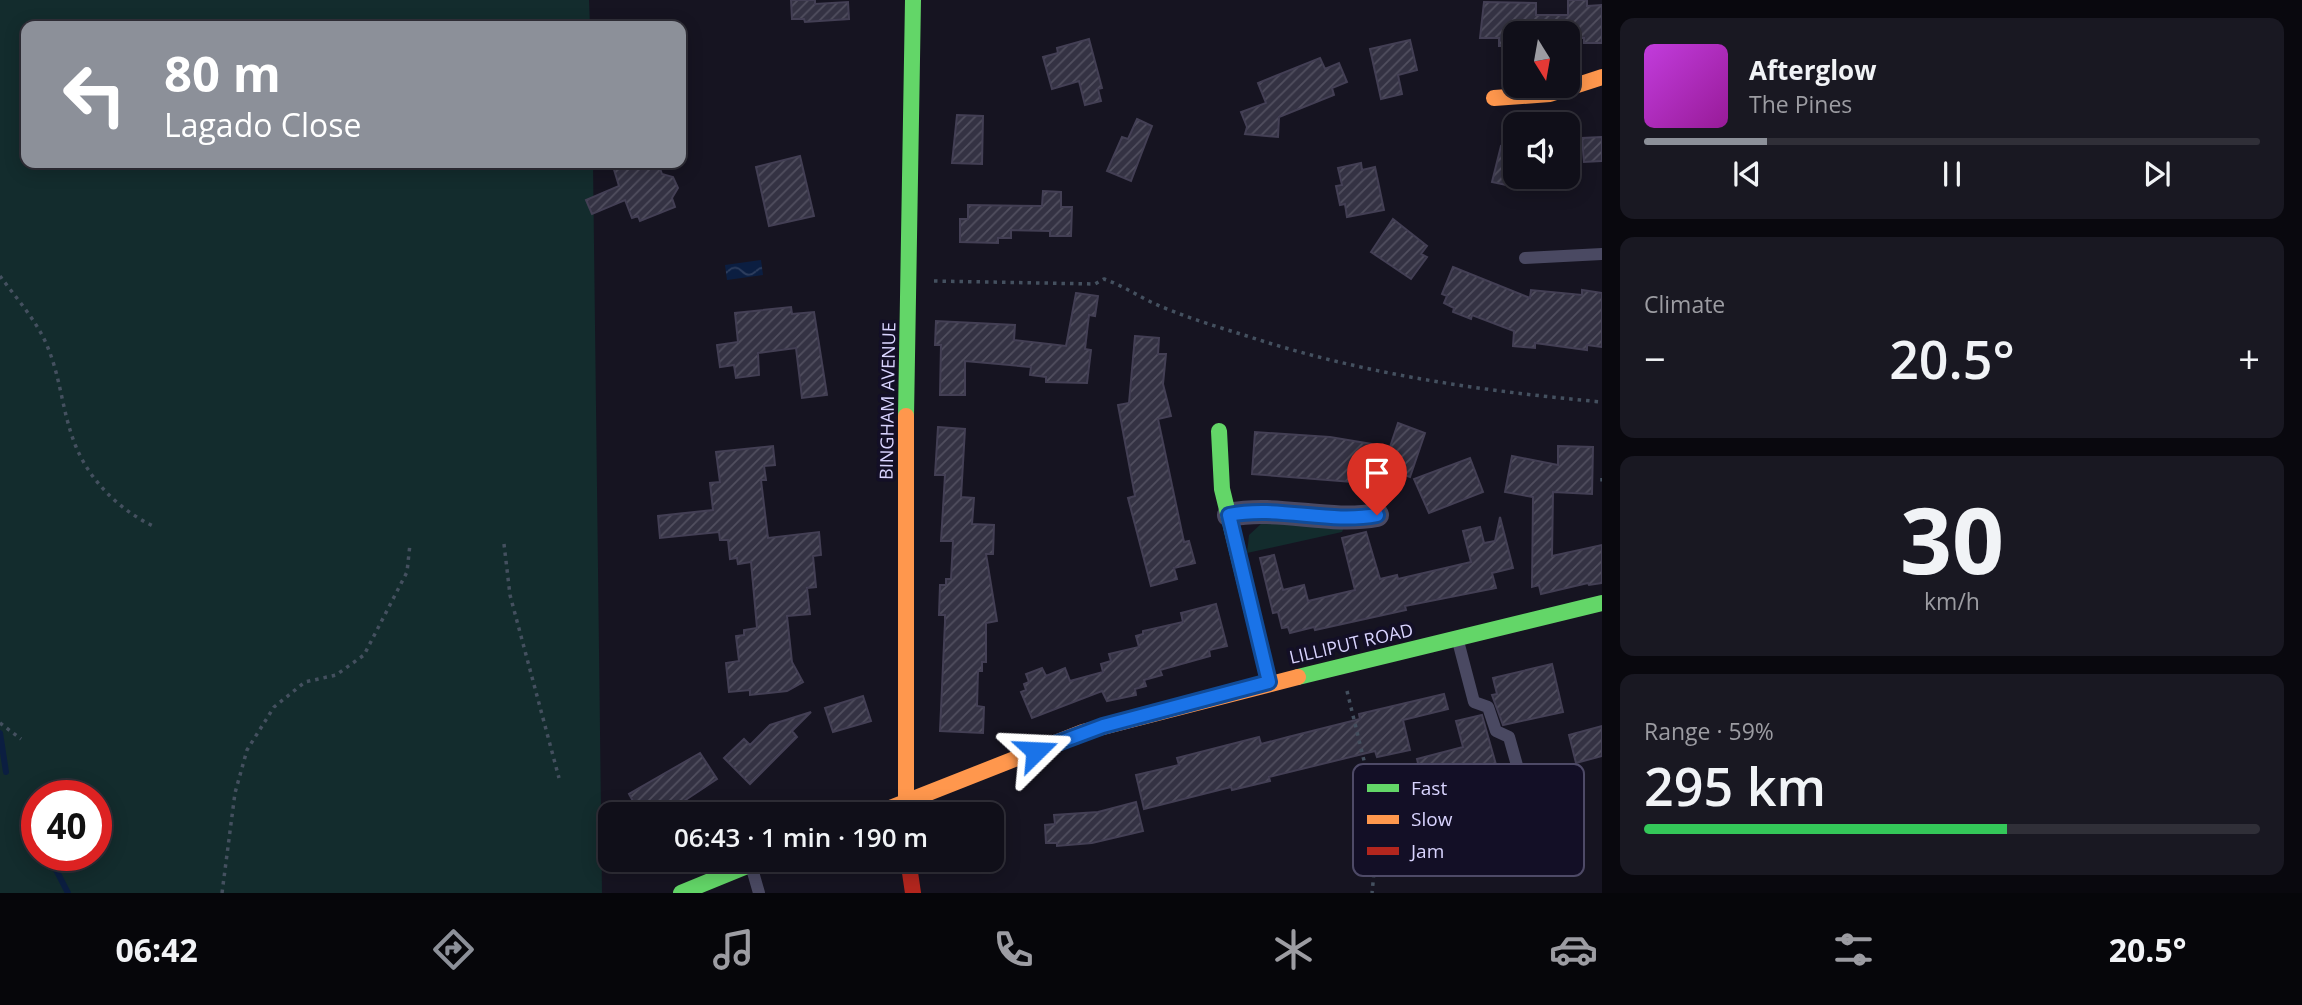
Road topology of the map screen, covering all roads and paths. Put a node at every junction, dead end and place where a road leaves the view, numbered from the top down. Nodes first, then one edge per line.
1 (913, 0) edge
2 (1602, 77) edge
3 (1494, 98) dead end
4 (1602, 254) edge
5 (1525, 258) dead end
6 (0, 276) edge
7 (907, 281) junction
8 (1602, 402) edge
9 (1219, 431) dead end
10 (1602, 478) edge
11 (1602, 484) edge
12 (1229, 515) junction
13 (1377, 515) dead end
14 (153, 526) dead end
15 (410, 544) dead end
16 (504, 544) dead end
17 (1602, 603) edge
18 (1457, 638) junction
19 (1340, 666) junction
20 (1269, 682) junction
21 (1, 723) edge
22 (21, 739) dead end
23 (1365, 764) edge
24 (1517, 764) edge
25 (559, 778) dead end
26 (906, 802) edge
27 (920, 802) edge
28 (732, 872) edge
29 (758, 872) edge
30 (910, 872) edge
31 (222, 893) edge
32 (681, 893) edge
33 (759, 893) edge
34 (913, 893) edge

1 - 7 street, BINGHAM AVENUE
2 - 3 street
4 - 5 lane
6 - 14 path
7 - 8 path
7 - 26 street, BINGHAM AVENUE
9 - 12 street
10 - 11 path
12 - 13 street
12 - 20 street
15 - 31 path
16 - 25 path
17 - 18 street, LILLIPUT ROAD
18 - 19 street, LILLIPUT ROAD
18 - 24 lane
19 - 20 street, LILLIPUT ROAD
19 - 23 path
20 - 27 street, LILLIPUT ROAD
21 - 22 path
28 - 32 street
29 - 33 lane
30 - 34 street

